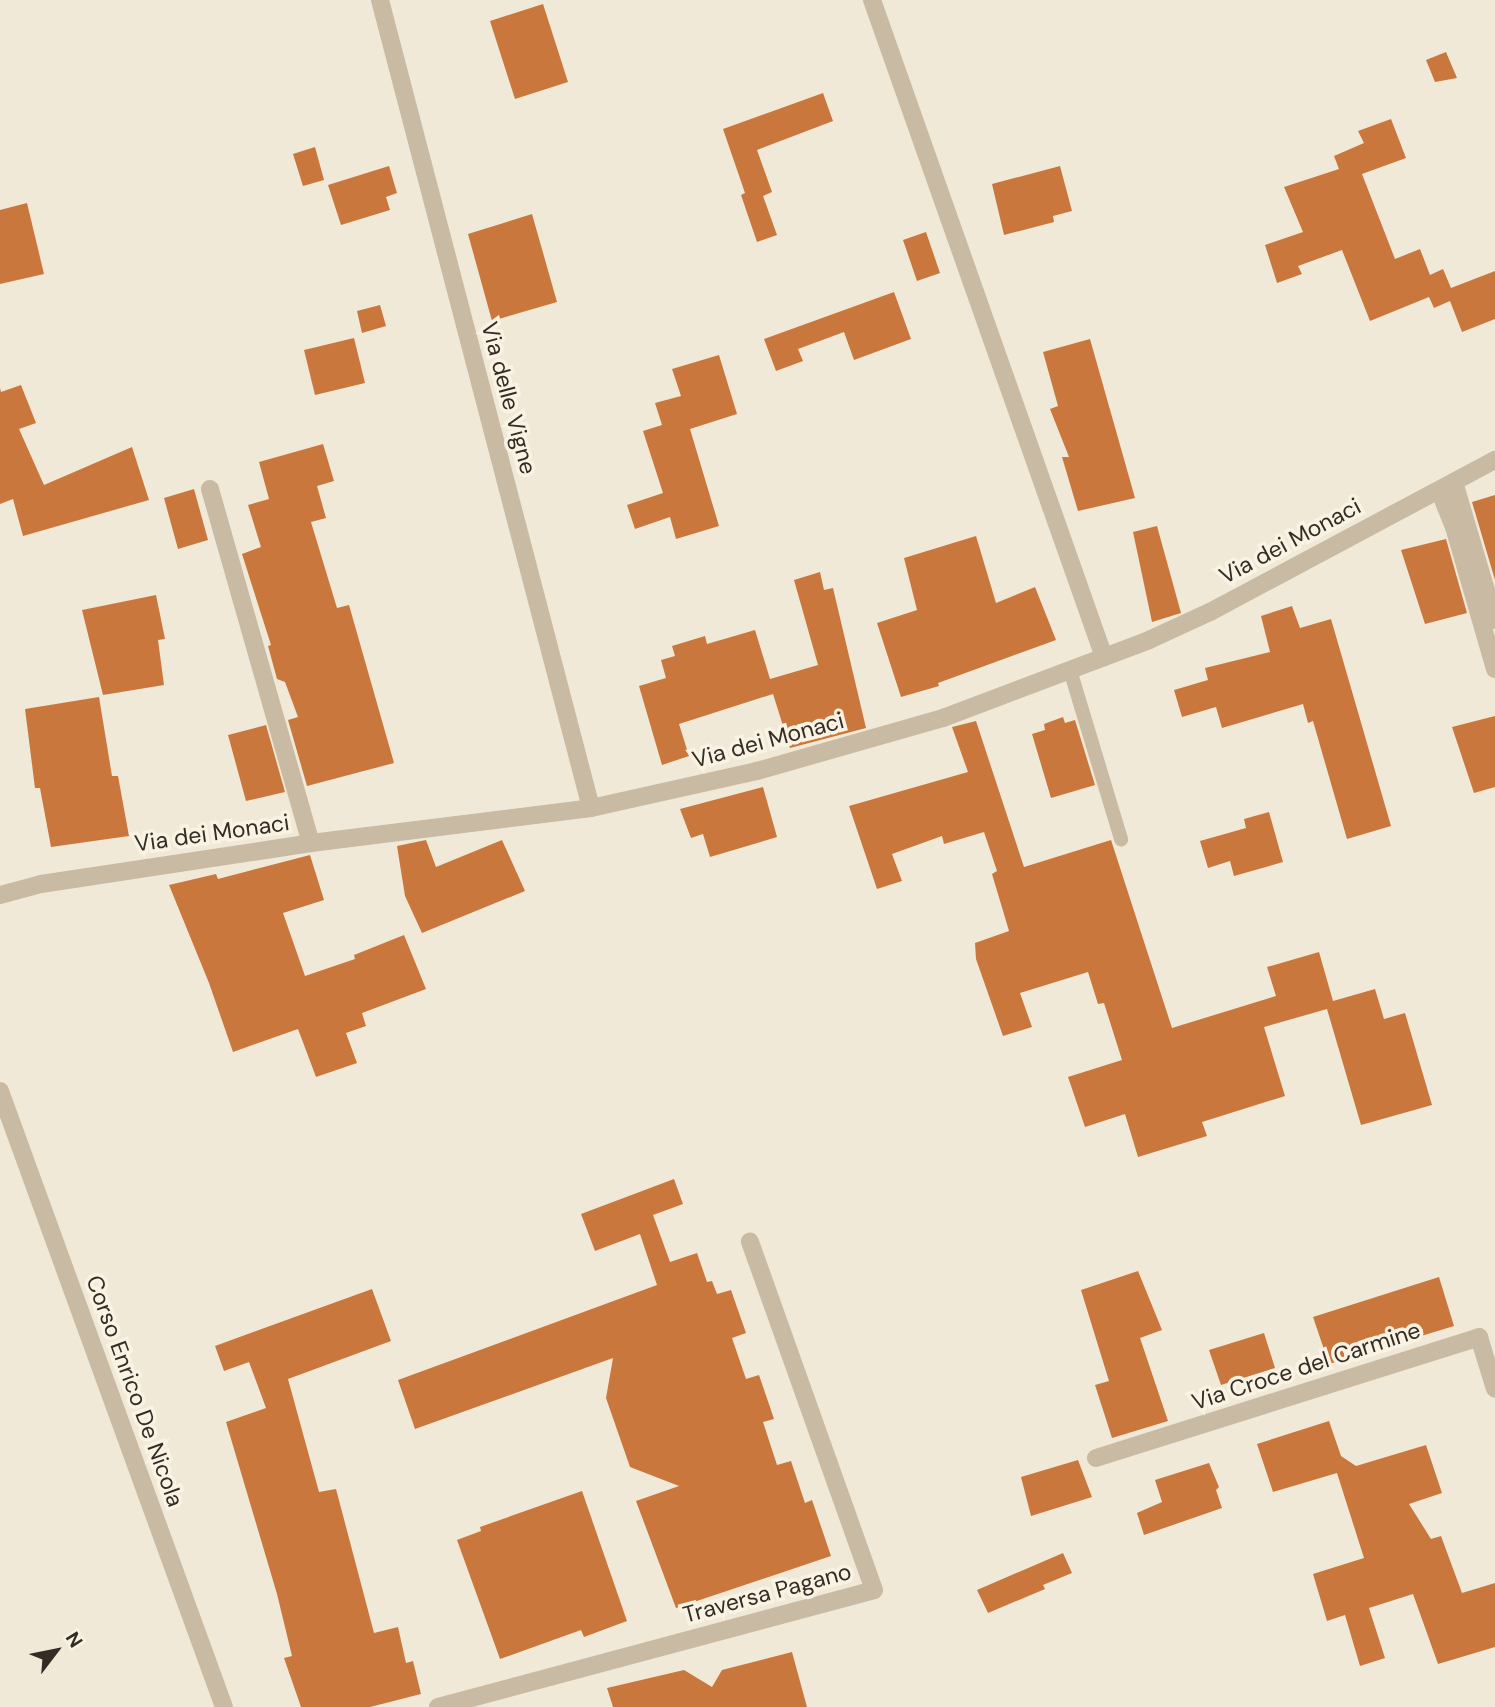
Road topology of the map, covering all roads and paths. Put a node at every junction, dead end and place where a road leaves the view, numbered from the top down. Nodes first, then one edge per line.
1 (380, 0) edge
2 (872, 0) edge
3 (1495, 460) edge
4 (1446, 486) junction
5 (210, 489) dead end
6 (1495, 620) edge
7 (1104, 657) junction
8 (1495, 668) edge
9 (1070, 670) junction
10 (591, 808) junction
11 (1121, 839) dead end
12 (311, 843) junction
13 (0, 895) edge
14 (0, 1091) edge
15 (750, 1241) dead end
16 (1495, 1388) edge
17 (1096, 1458) dead end
18 (224, 1707) edge
19 (438, 1707) edge

1 - 10 street, Via delle Vigne
2 - 7 street
3 - 4 street, Via dei Monaci
4 - 6 street
4 - 7 street, Via dei Monaci
4 - 8 street
5 - 12 street
7 - 9 street, Via dei Monaci
9 - 10 street, Via dei Monaci
9 - 11 lane
10 - 12 street, Via dei Monaci
12 - 13 street, Via dei Monaci
14 - 18 street, Corso Enrico De Nicola
15 - 19 street, Traversa Pagano
16 - 17 street, Via Croce del Carmine

